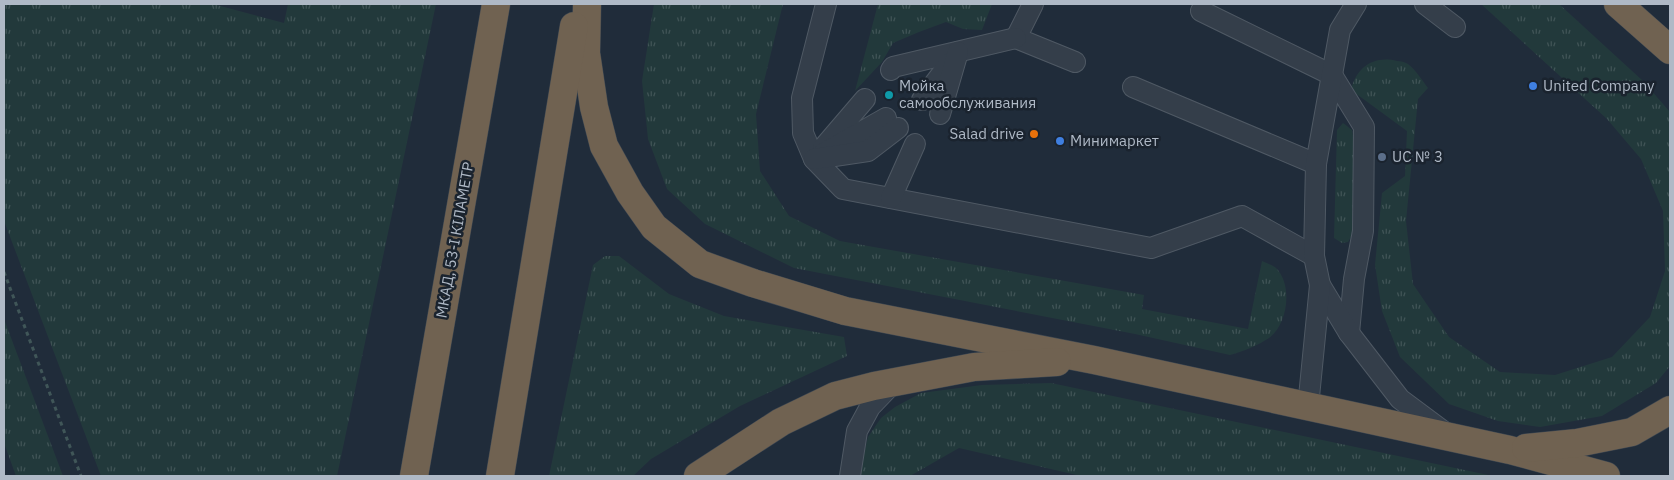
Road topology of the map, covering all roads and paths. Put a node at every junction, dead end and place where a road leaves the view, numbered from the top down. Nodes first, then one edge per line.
1 (496, 4) edge
2 (578, 4) edge
3 (587, 4) edge
4 (826, 4) edge
5 (1033, 4) edge
6 (1356, 4) edge
7 (1425, 4) edge
8 (1618, 4) edge
9 (1201, 11) dead end
10 (1455, 27) dead end
11 (1016, 38) junction
12 (1670, 50) edge
13 (958, 52) junction
14 (1075, 62) dead end
15 (891, 70) dead end
16 (1332, 75) junction
17 (1133, 87) dead end
18 (917, 95) dead end
19 (865, 99) dead end
20 (940, 114) dead end
21 (892, 123) dead end
22 (915, 144) dead end
23 (814, 160) junction
24 (1316, 164) junction
25 (891, 198) junction
26 (1314, 256) junction
27 (4, 272) edge
28 (1320, 285) junction
29 (1349, 333) junction
30 (1094, 360) junction
31 (894, 382) junction
32 (1308, 407) junction
33 (1670, 410) edge
34 (1451, 437) junction
35 (1510, 450) junction
36 (81, 476) edge
37 (414, 476) edge
38 (500, 476) edge
39 (698, 476) edge
40 (850, 476) edge
41 (1606, 476) edge

1 - 37 highway, МКАД, 53-І КІЛАМЕТР
2 - 38 highway
3 - 30 highway
4 - 23 lane
5 - 11 lane
6 - 16 lane
7 - 10 lane
8 - 12 highway
9 - 16 lane
11 - 13 lane
11 - 14 lane
13 - 15 lane
13 - 18 lane
13 - 20 lane
16 - 24 lane
16 - 29 lane
17 - 24 lane
19 - 23 lane
21 - 23 lane
22 - 25 lane
23 - 25 lane
24 - 26 lane
25 - 26 lane
26 - 28 lane
27 - 36 path
28 - 29 lane
28 - 32 lane
29 - 34 lane
30 - 31 highway
30 - 32 highway
31 - 39 highway
31 - 40 lane
32 - 34 highway
33 - 35 highway
34 - 35 highway
35 - 41 highway

